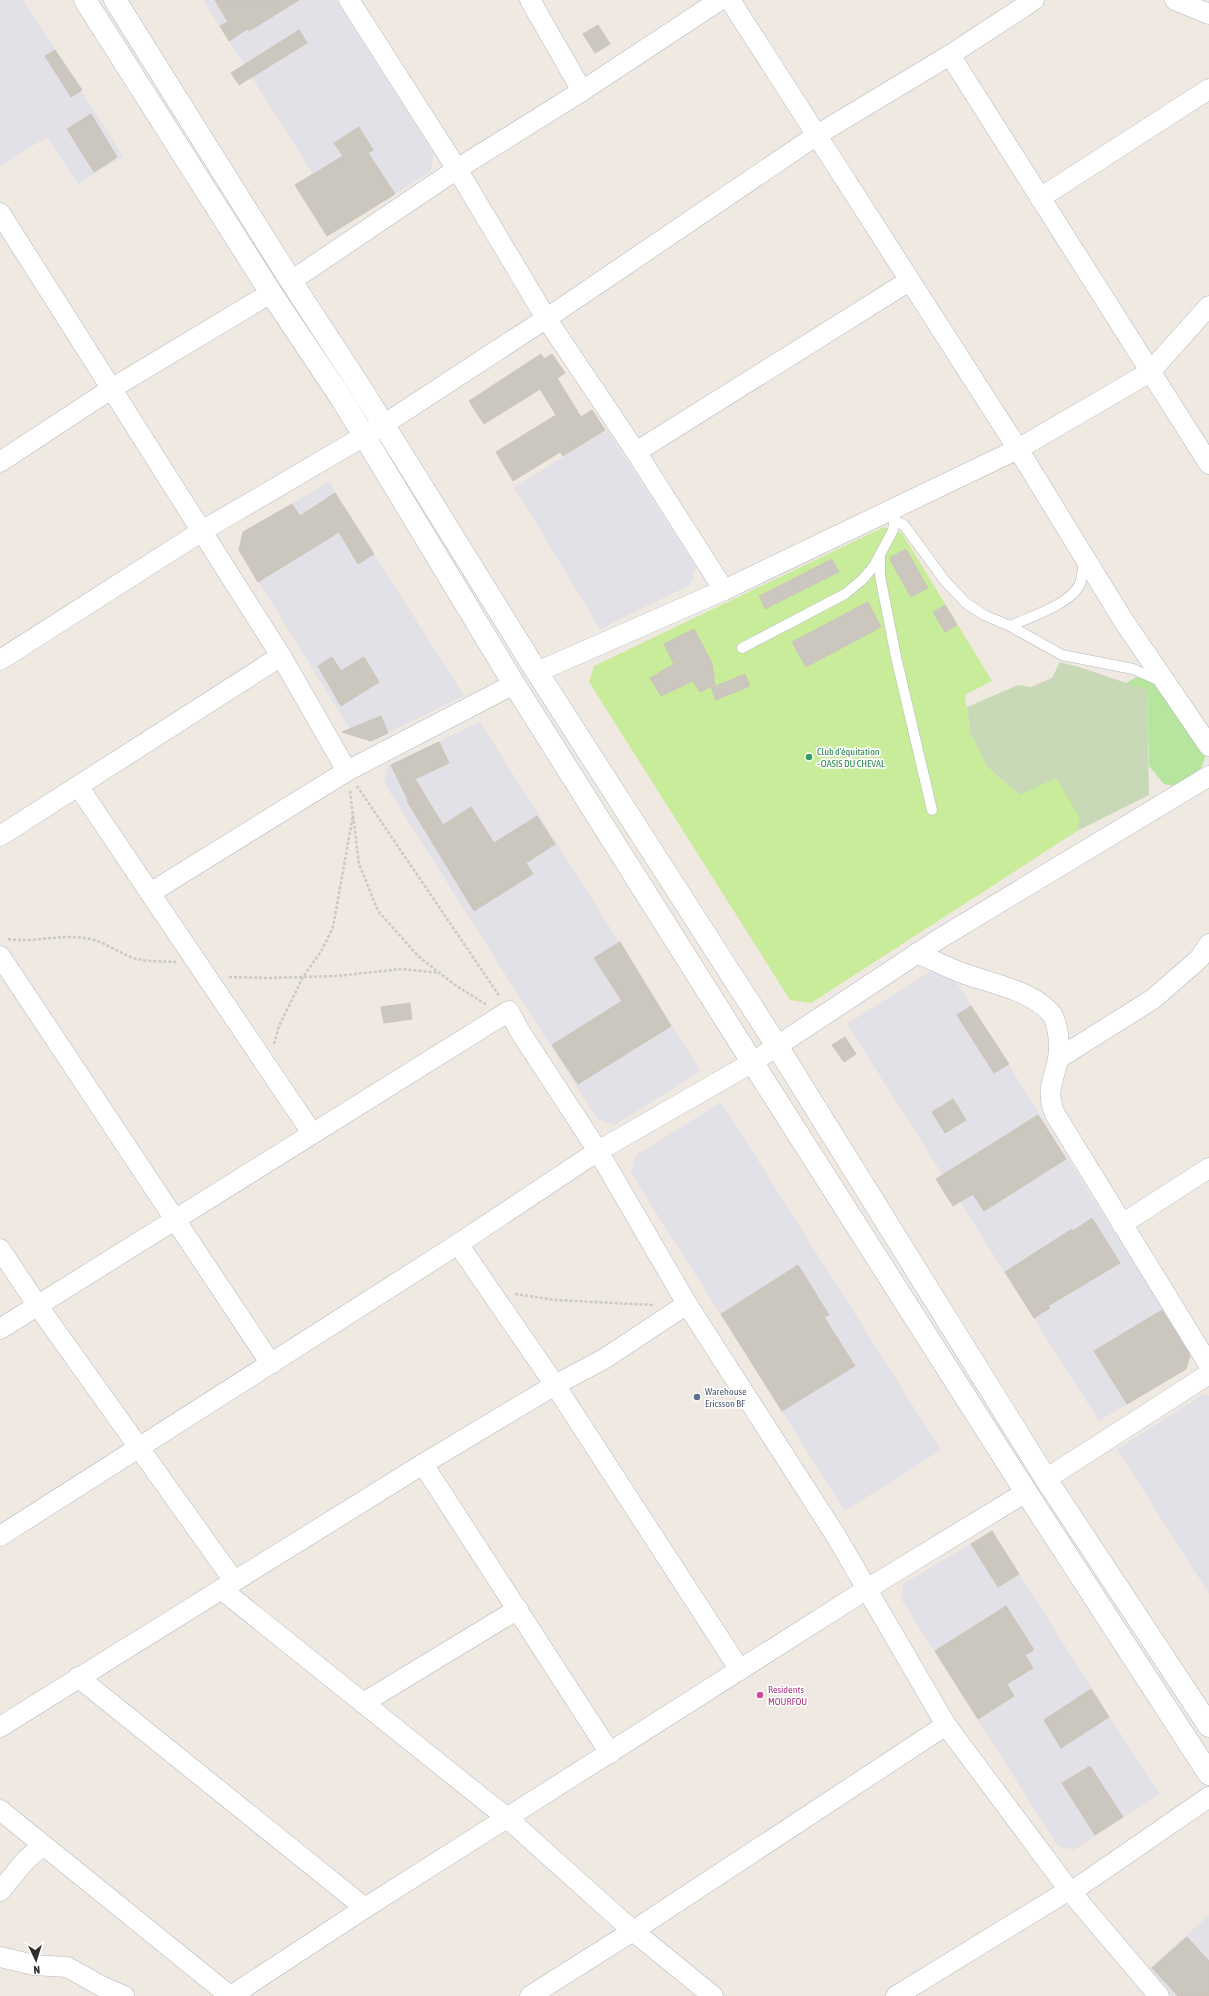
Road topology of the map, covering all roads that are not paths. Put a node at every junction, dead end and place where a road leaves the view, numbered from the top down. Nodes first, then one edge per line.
1 (85, 0) edge
2 (115, 0) edge
3 (349, 0) edge
4 (530, 0) edge
5 (720, 0) edge
6 (730, 0) edge
7 (1034, 0) edge
8 (1175, 0) edge
9 (1209, 14) edge
10 (950, 55) junction
11 (1209, 89) edge
12 (582, 91) junction
13 (817, 135) junction
14 (458, 169) junction
15 (1040, 198) junction
16 (0, 213) edge
17 (291, 281) junction
18 (909, 281) junction
19 (271, 293) junction
20 (1209, 306) edge
21 (546, 318) junction
22 (1150, 372) junction
23 (111, 389) junction
24 (383, 425) junction
25 (364, 436) junction
26 (1018, 449) junction
27 (636, 452) junction
28 (0, 462) edge
29 (1209, 464) edge
30 (895, 514) junction
31 (202, 531) junction
32 (1082, 550) junction
33 (880, 556) junction
34 (724, 590) junction
35 (1010, 626) junction
36 (742, 648) dead end
37 (281, 656) junction
38 (0, 660) edge
39 (537, 672) junction
40 (514, 684) junction
41 (1165, 684) junction
42 (1209, 746) edge
43 (347, 771) junction
44 (1209, 776) edge
45 (78, 786) junction
46 (932, 810) dead end
47 (0, 836) edge
48 (150, 894) junction
49 (1209, 944) edge
50 (917, 953) junction
51 (0, 956) edge
52 (777, 1046) junction
53 (1059, 1058) junction
54 (753, 1062) junction
55 (312, 1133) junction
56 (598, 1151) junction
57 (1209, 1168) edge
58 (176, 1219) junction
59 (1122, 1224) junction
60 (458, 1244) junction
61 (0, 1249) edge
62 (38, 1306) junction
63 (680, 1308) junction
64 (0, 1330) edge
65 (272, 1364) junction
66 (1209, 1365) edge
67 (1209, 1374) edge
68 (555, 1385) junction
69 (140, 1447) junction
70 (423, 1464) junction
71 (1046, 1479) junction
72 (1026, 1492) junction
73 (0, 1536) edge
74 (227, 1585) junction
75 (867, 1590) junction
76 (518, 1609) junction
77 (740, 1670) junction
78 (78, 1677) junction
79 (363, 1703) junction
80 (946, 1725) junction
81 (0, 1726) edge
82 (1209, 1726) edge
83 (610, 1753) junction
84 (1209, 1774) edge
85 (1209, 1797) edge
86 (0, 1810) edge
87 (507, 1818) junction
88 (43, 1844) junction
89 (1069, 1890) junction
90 (0, 1891) edge
91 (365, 1908) junction
92 (633, 1931) junction
93 (0, 1957) edge
94 (533, 1995) edge
95 (124, 1996) edge
96 (231, 1996) edge
97 (713, 1996) edge
98 (896, 1996) edge
99 (1159, 1996) edge

1 - 19 street
2 - 17 street
3 - 14 street
4 - 12 street
5 - 12 street
6 - 13 street
7 - 10 street
8 - 9 street
10 - 13 street
10 - 15 street
11 - 15 street
12 - 14 street
13 - 18 street
13 - 21 street
14 - 17 street
14 - 21 street
15 - 22 street
16 - 23 street
17 - 24 street
18 - 26 street
18 - 27 street
19 - 23 street
19 - 25 street
20 - 22 street
21 - 24 street
21 - 27 street
22 - 26 street
22 - 29 street
23 - 28 street
23 - 31 street
24 - 25 street
24 - 39 street
25 - 31 street
25 - 40 street
26 - 30 street
26 - 32 street
27 - 34 street
30 - 33 lane
30 - 34 street
30 - 35 lane
31 - 37 street
31 - 38 street
32 - 35 lane
32 - 41 street
33 - 36 lane
33 - 46 lane
34 - 39 street
35 - 41 lane
37 - 43 street
37 - 45 street
39 - 52 street
40 - 43 street
40 - 54 street
41 - 42 street
43 - 48 street
44 - 50 street
45 - 47 street
45 - 48 street
48 - 55 street
49 - 53 street
50 - 52 street
50 - 53 street
51 - 58 street
52 - 54 street
52 - 71 street
53 - 59 street
54 - 56 street
54 - 72 street
55 - 56 street
55 - 58 street
56 - 60 street
56 - 63 street
57 - 59 street
58 - 62 street
58 - 65 street
59 - 66 street
60 - 65 street
60 - 68 street
61 - 62 street
62 - 64 street
62 - 69 street
63 - 68 street
63 - 75 street
65 - 69 street
67 - 71 street
68 - 70 street
68 - 77 street
69 - 73 street
69 - 74 street
70 - 74 street
70 - 76 street
71 - 82 street
72 - 75 street
72 - 84 street
74 - 78 street
74 - 79 street
75 - 77 street
75 - 80 street
76 - 79 street
76 - 83 street
77 - 83 street
78 - 81 street
78 - 91 street
79 - 87 street
80 - 89 street
80 - 92 street
83 - 87 street
85 - 89 street
86 - 88 street
87 - 91 street
87 - 92 street
88 - 90 street
88 - 96 street
89 - 98 street
89 - 99 street
91 - 96 street
92 - 94 street
92 - 97 street
93 - 95 street

